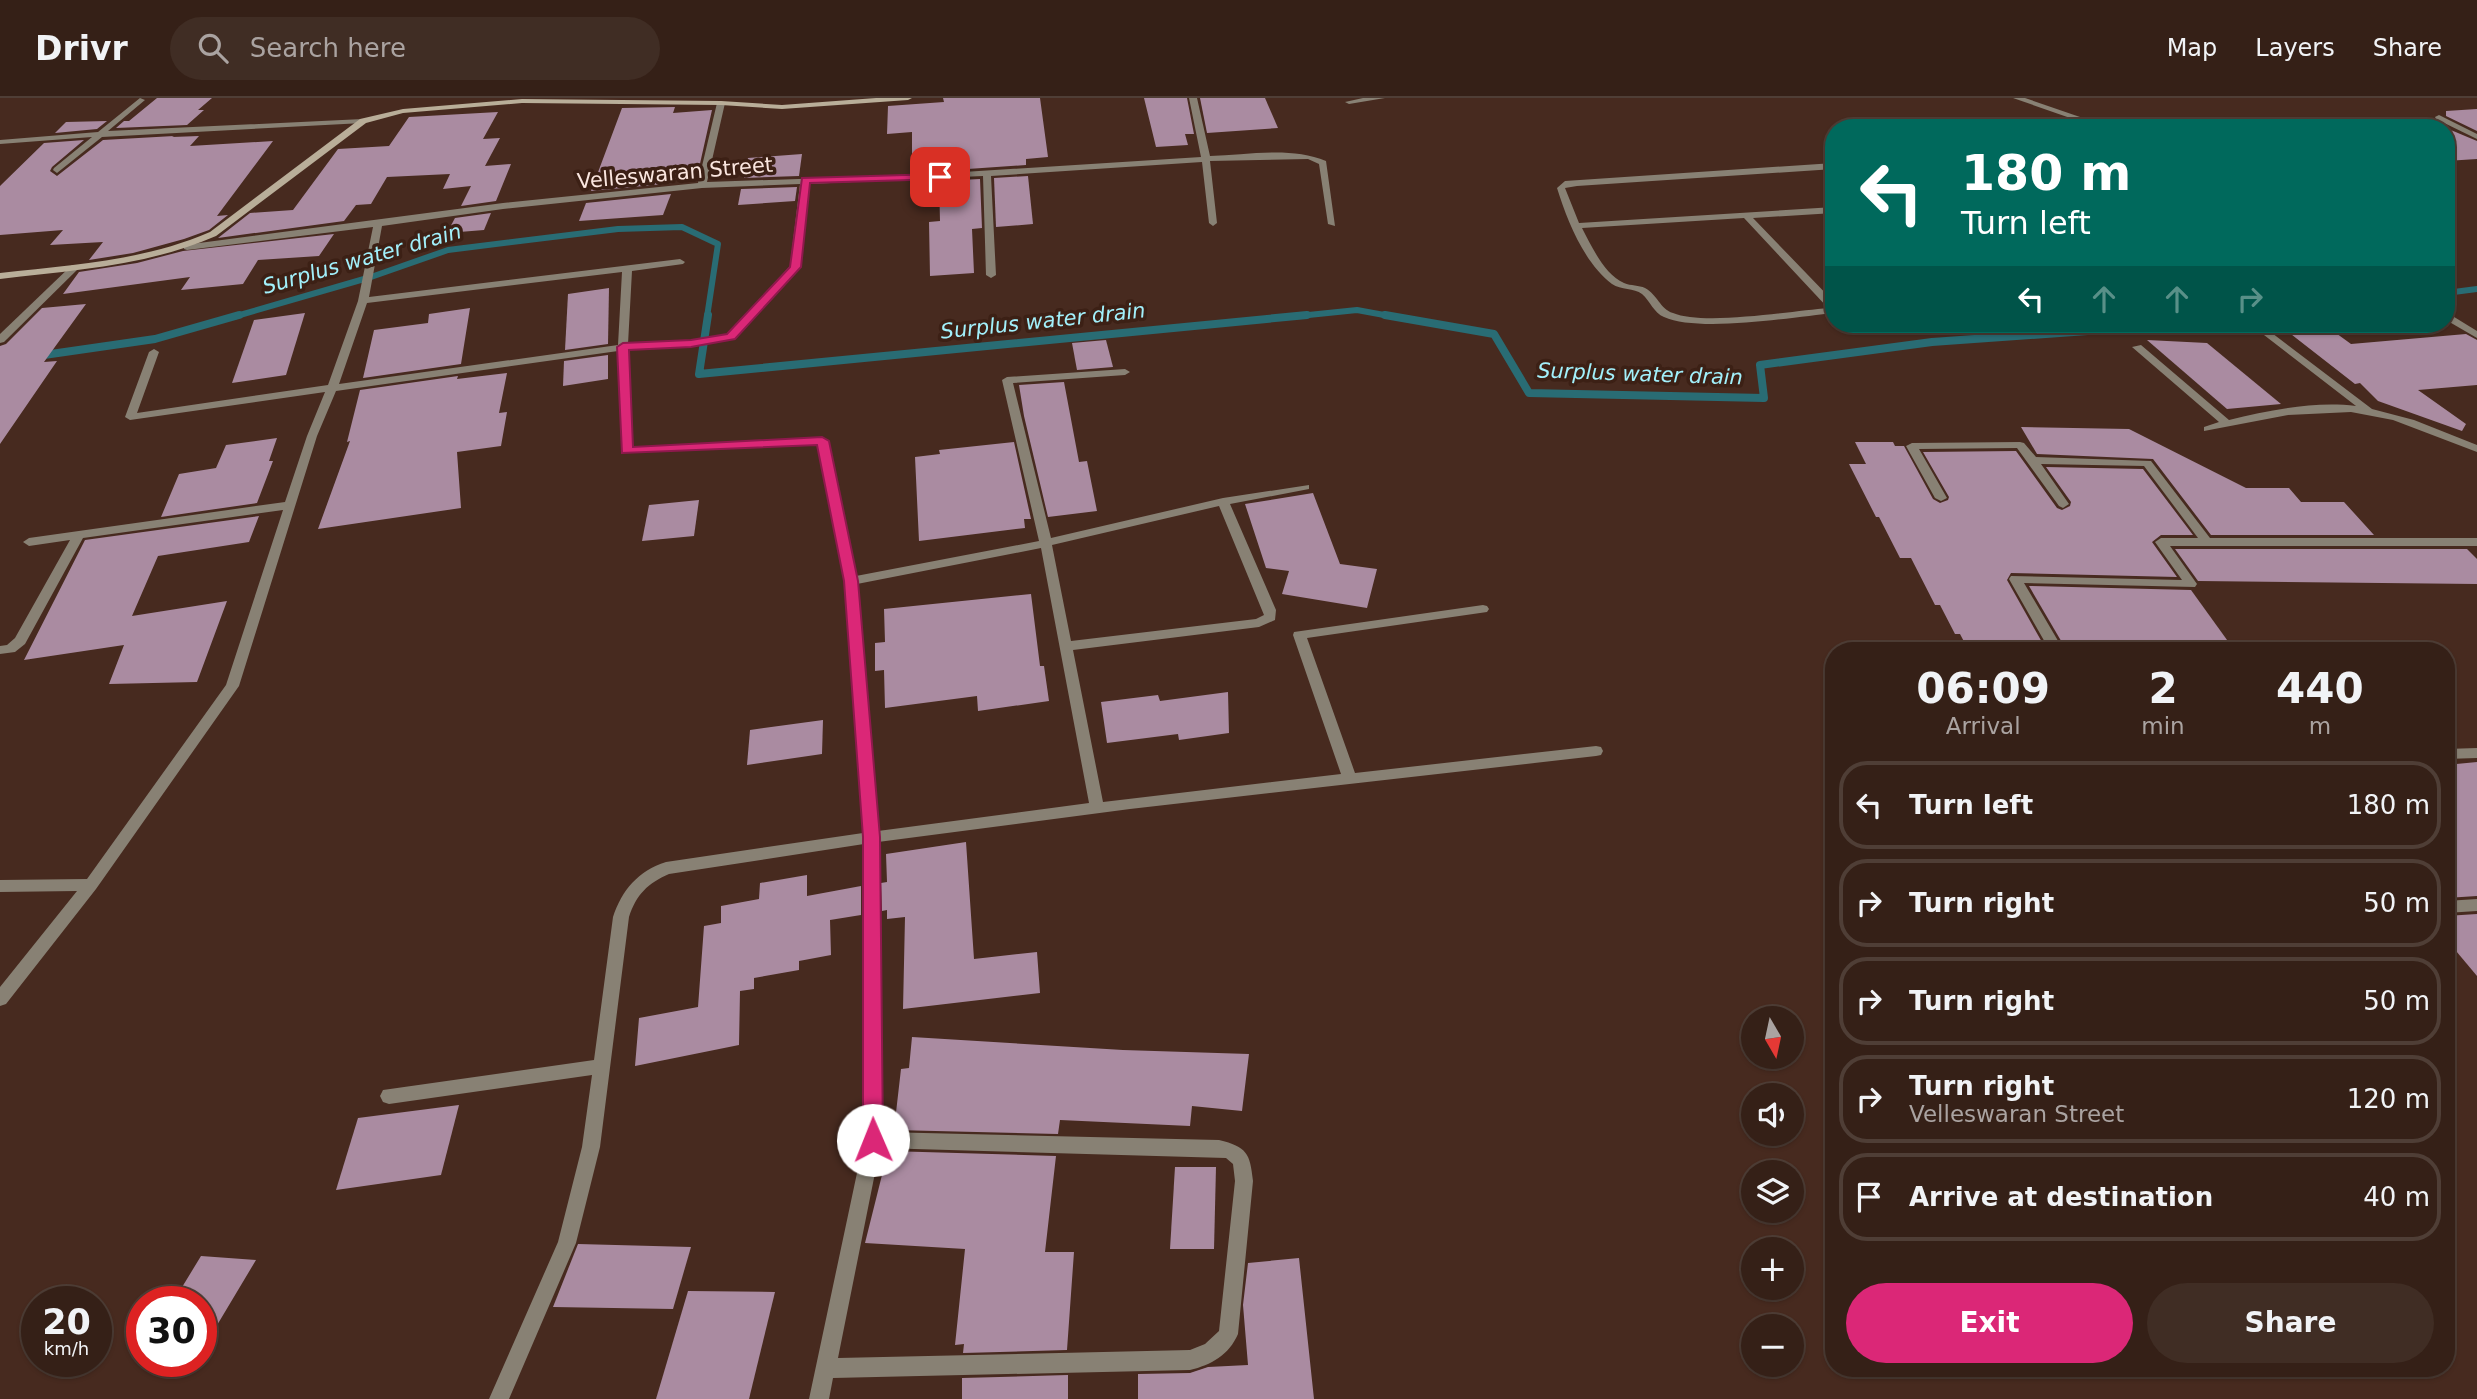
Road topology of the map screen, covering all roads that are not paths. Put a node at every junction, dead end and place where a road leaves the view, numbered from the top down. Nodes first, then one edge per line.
1 (908, 98) edge
2 (1193, 98) edge
3 (1381, 98) edge
4 (2017, 98) edge
5 (523, 99) edge
6 (141, 100) dead end
7 (798, 102) edge
8 (1349, 102) dead end
9 (721, 103) junction
10 (2439, 117) dead end
11 (2081, 119) edge
12 (2443, 119) edge
13 (363, 121) junction
14 (2455, 125) edge
15 (99, 134) junction
16 (2477, 137) edge
17 (0, 142) edge
18 (1206, 159) junction
19 (1825, 167) edge
20 (57, 170) dead end
21 (987, 174) junction
22 (805, 180) junction
23 (702, 185) junction
24 (1825, 210) edge
25 (1746, 215) junction
26 (1213, 223) dead end
27 (378, 224) junction
28 (1332, 224) dead end
29 (1576, 226) junction
30 (187, 247) junction
31 (680, 262) dead end
32 (75, 267) junction
33 (627, 269) junction
34 (991, 275) dead end
35 (0, 276) edge
36 (1825, 299) edge
37 (363, 301) junction
38 (1825, 310) edge
39 (2455, 321) edge
40 (2268, 333) dead end
41 (2477, 335) edge
42 (0, 340) edge
43 (623, 347) junction
44 (2137, 347) dead end
45 (154, 352) dead end
46 (1125, 372) dead end
47 (332, 388) junction
48 (2368, 410) junction
49 (2227, 423) junction
50 (2208, 429) dead end
51 (2477, 449) edge
52 (2033, 460) junction
53 (1305, 487) dead end
54 (1941, 498) dead end
55 (1223, 502) junction
56 (2063, 504) dead end
57 (290, 505) junction
58 (79, 534) junction
59 (2477, 541) edge
60 (29, 542) dead end
61 (2207, 542) junction
62 (1046, 543) junction
63 (851, 581) junction
64 (1483, 609) dead end
65 (2052, 642) edge
66 (1066, 646) junction
67 (0, 650) edge
68 (1596, 751) dead end
69 (2477, 753) edge
70 (2455, 754) edge
71 (1350, 778) junction
72 (1097, 806) junction
73 (871, 837) junction
74 (91, 884) junction
75 (0, 886) edge
76 (2477, 905) edge
77 (2455, 906) edge
78 (0, 999) edge
79 (601, 1066) junction
80 (389, 1096) dead end
81 (873, 1140) junction
82 (827, 1368) junction
83 (499, 1399) edge
84 (819, 1399) edge

1 - 7 main road
2 - 18 street
3 - 8 street
4 - 11 street
5 - 9 main road
5 - 13 main road
6 - 15 street
7 - 9 main road
9 - 23 street
10 - 12 street
13 - 15 street
13 - 30 main road
14 - 16 street
15 - 17 street
15 - 20 street
18 - 21 street, Velleswaran Street
18 - 26 street
18 - 28 street, Velleswaran Street
19 - 29 street
21 - 22 street, Velleswaran Street
21 - 34 street
22 - 23 street, Velleswaran Street
22 - 43 street
23 - 27 street, Velleswaran Street
24 - 25 street
25 - 29 street
25 - 36 street
27 - 30 street, Velleswaran Street
27 - 37 street
29 - 38 street
30 - 32 main road
31 - 33 street
32 - 35 main road
32 - 42 street
33 - 37 street
33 - 43 street
37 - 47 street
39 - 41 street
40 - 48 street
43 - 47 street
43 - 63 street
44 - 49 street
45 - 47 street
46 - 62 street
47 - 57 street
48 - 49 street
48 - 51 street
49 - 50 street
52 - 54 street
52 - 56 street
52 - 61 street
53 - 55 street
55 - 62 street
55 - 66 street
57 - 58 street
57 - 74 street
58 - 60 street
58 - 67 street
59 - 61 street
61 - 65 street
62 - 63 street
62 - 66 street
63 - 73 street
64 - 71 street
66 - 72 street
68 - 71 street
69 - 70 street
71 - 72 street
72 - 73 street
73 - 79 street
73 - 81 street
74 - 75 street
74 - 78 street
76 - 77 street
79 - 80 street
79 - 83 street
81 - 82 street
81 - 82 street
82 - 84 street

